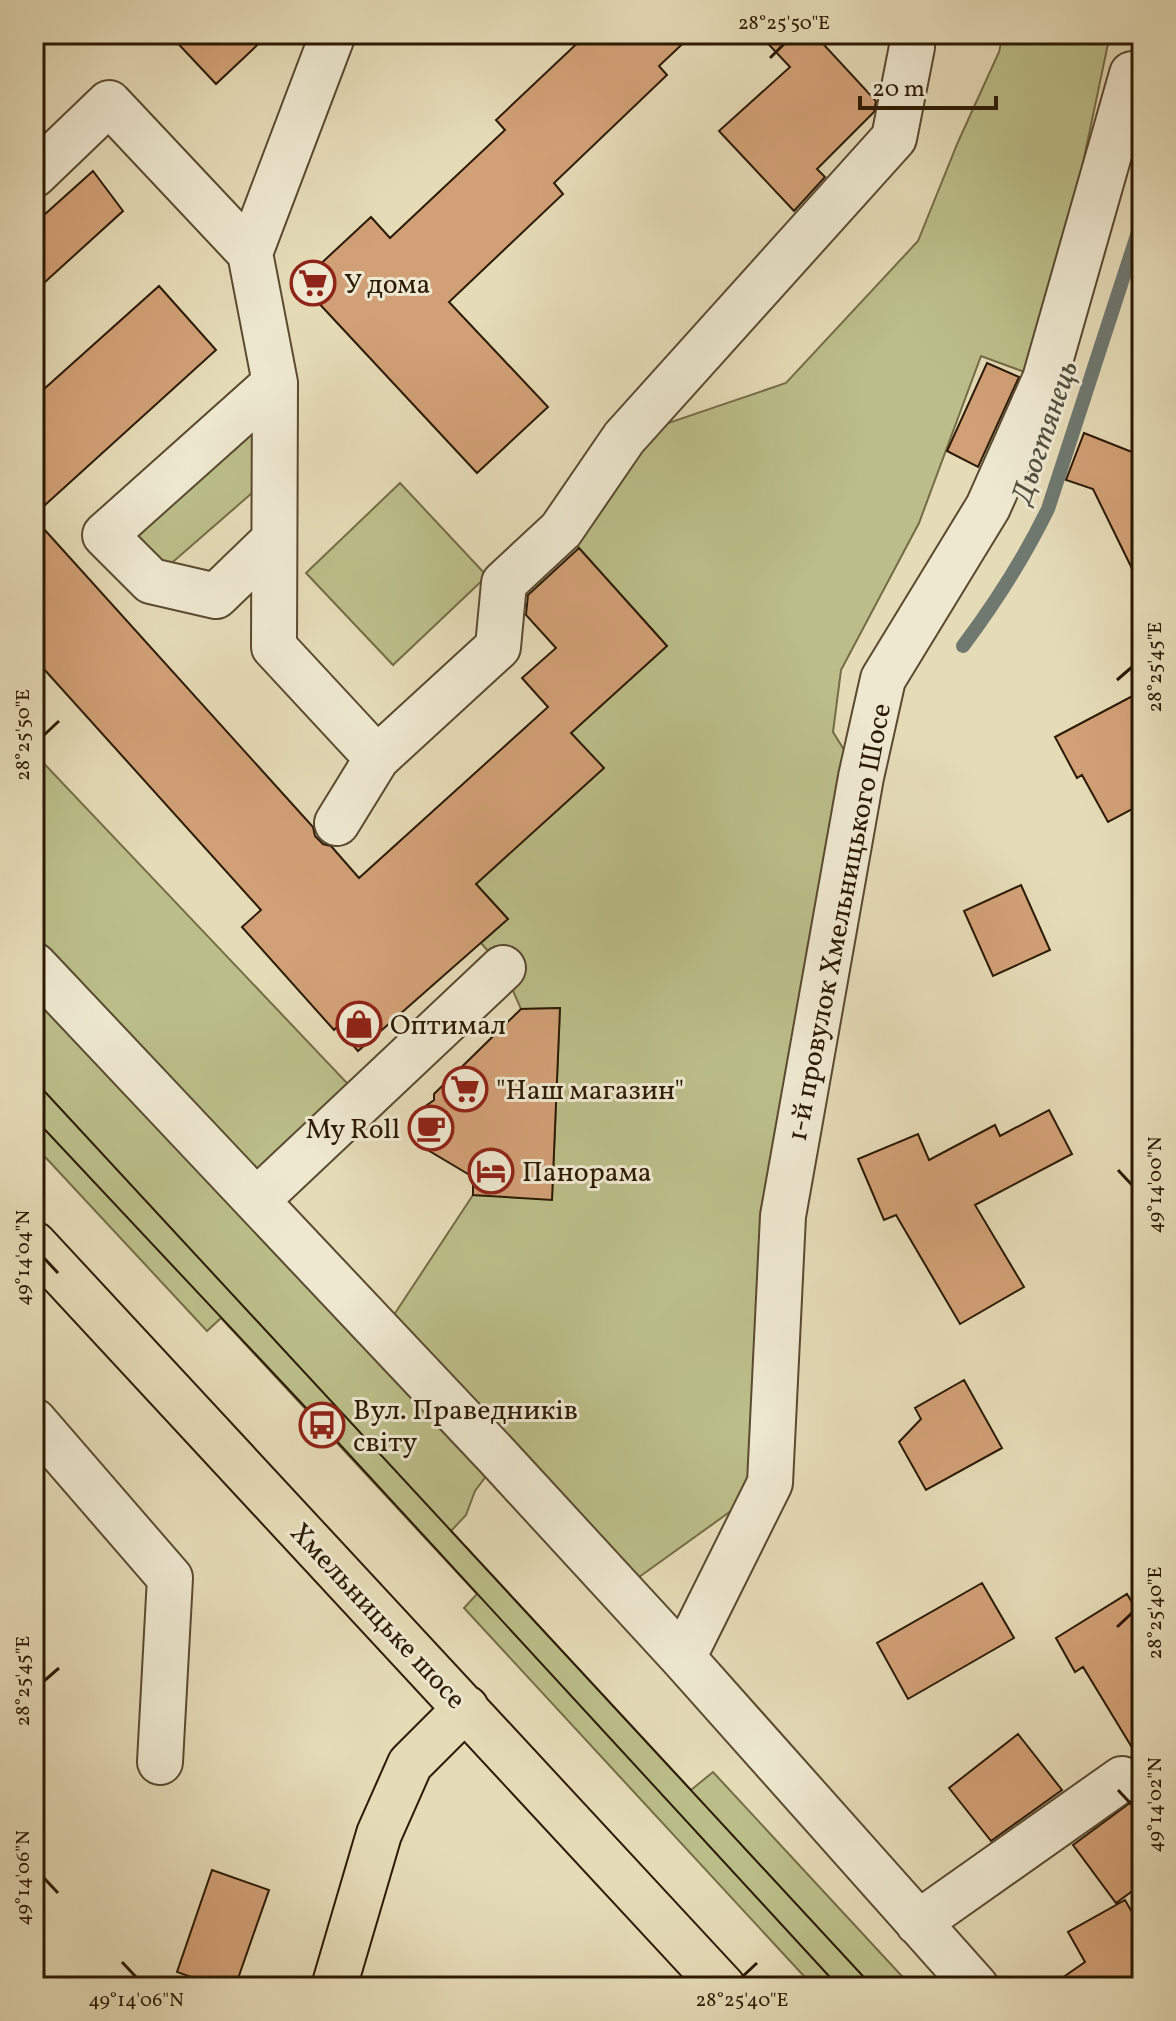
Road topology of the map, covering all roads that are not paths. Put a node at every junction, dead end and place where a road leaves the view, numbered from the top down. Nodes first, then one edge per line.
1 (333, 34) edge
2 (912, 34) edge
3 (1132, 74) dead end
4 (34, 175) edge
5 (250, 253) junction
6 (275, 383) junction
7 (273, 541) junction
8 (377, 758) junction
9 (337, 823) dead end
10 (34, 965) edge
11 (503, 968) dead end
12 (257, 1200) junction
13 (34, 1244) edge
14 (34, 1421) edge
15 (683, 1658) junction
16 (466, 1708) junction
17 (160, 1762) dead end
18 (1122, 1779) dead end
19 (918, 1923) junction
20 (334, 1987) edge
21 (723, 1987) edge
22 (976, 1987) edge

1 - 5 street
2 - 8 street
3 - 15 street, 1-й провулок Хмельницького Шосе
4 - 5 street
5 - 6 street
6 - 7 street
6 - 7 street
7 - 8 street
8 - 9 street
10 - 12 street
11 - 12 street
12 - 15 street
13 - 16 main road, Хмельницьке шосе
14 - 17 street
15 - 19 street
16 - 20 main road
16 - 21 main road, Хмельницьке шосе
18 - 19 street
19 - 22 street

